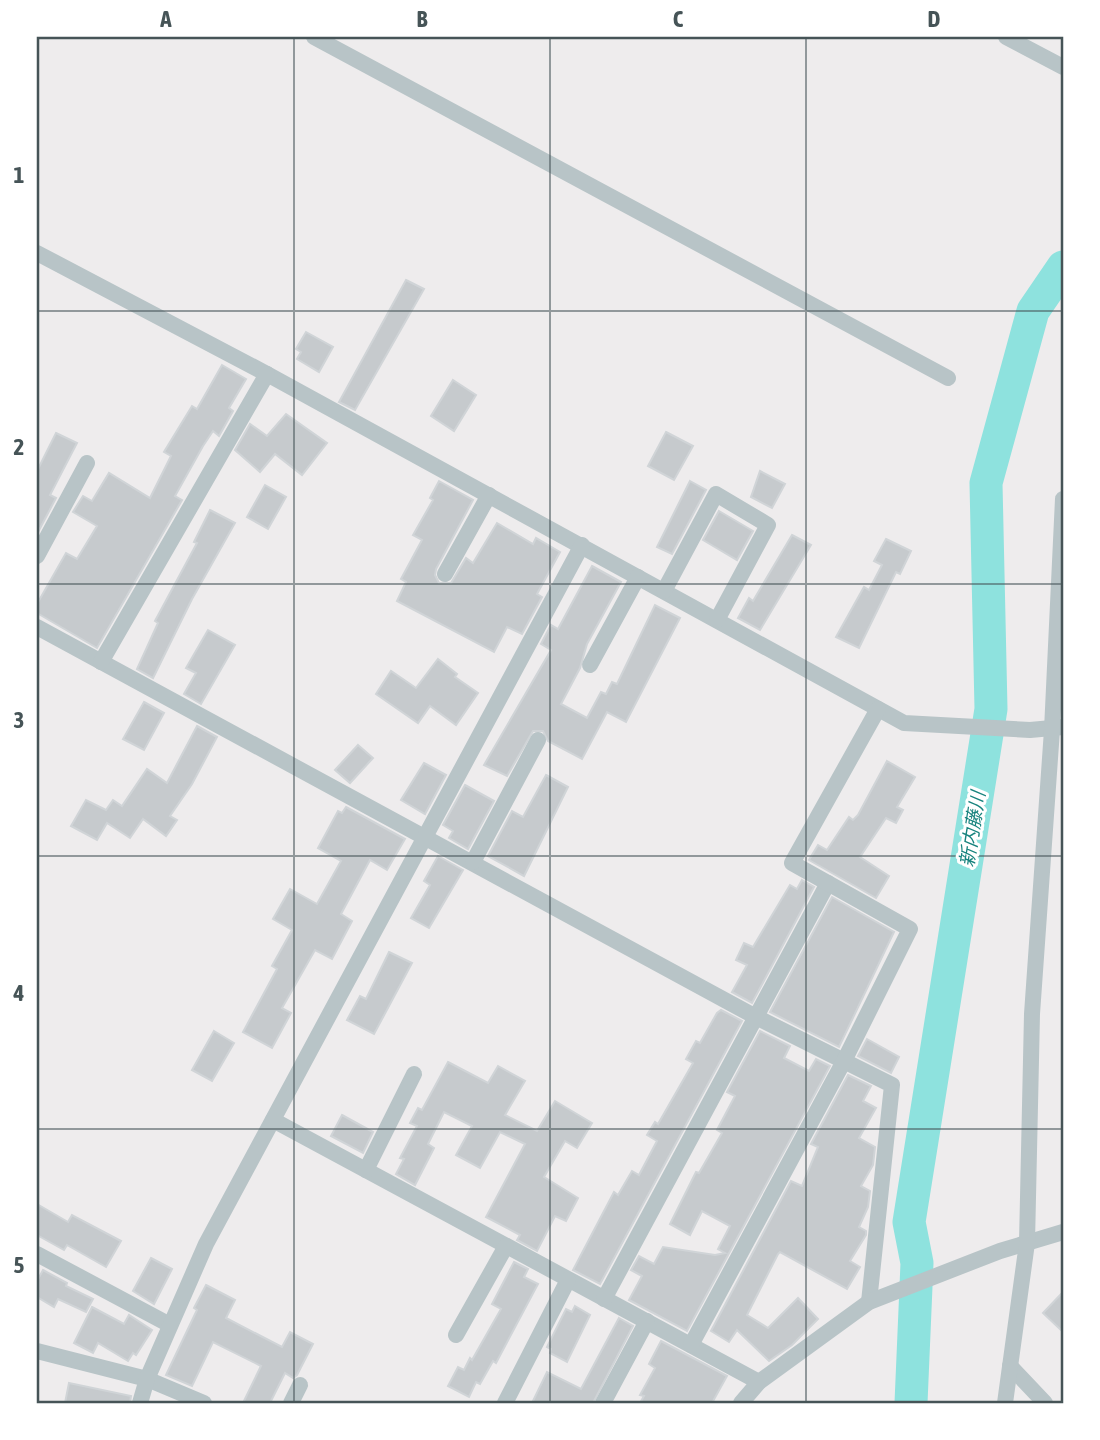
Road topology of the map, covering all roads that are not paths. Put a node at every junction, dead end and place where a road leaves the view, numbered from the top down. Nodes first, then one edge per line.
1 (314, 37) edge
2 (1006, 37) edge
3 (1063, 67) edge
4 (37, 253) edge
5 (267, 374) junction
6 (948, 379) dead end
7 (88, 463) dead end
8 (489, 495) junction
9 (1063, 499) edge
10 (582, 545) junction
11 (37, 556) edge
12 (445, 574) dead end
13 (638, 576) junction
14 (664, 591) junction
15 (717, 620) junction
16 (37, 627) edge
17 (101, 662) junction
18 (590, 665) dead end
19 (878, 709) junction
20 (1058, 728) edge
21 (538, 740) dead end
22 (427, 836) junction
23 (473, 862) junction
24 (828, 883) junction
25 (756, 1017) junction
26 (844, 1061) junction
27 (414, 1074) dead end
28 (273, 1120) junction
29 (366, 1170) junction
30 (1063, 1232) edge
31 (1027, 1243) junction
32 (506, 1246) junction
33 (37, 1254) edge
34 (568, 1280) junction
35 (604, 1299) junction
36 (869, 1302) junction
37 (647, 1321) junction
38 (170, 1325) junction
39 (456, 1335) dead end
40 (691, 1345) junction
41 (37, 1351) edge
42 (1010, 1366) junction
43 (147, 1379) junction
44 (760, 1382) junction
45 (300, 1385) dead end
46 (140, 1403) edge
47 (204, 1403) edge
48 (291, 1403) edge
49 (505, 1403) edge
50 (603, 1403) edge
51 (741, 1403) edge
52 (1004, 1403) edge
53 (1045, 1403) edge

1 - 6 street
2 - 3 street
4 - 5 street
5 - 8 street
5 - 17 street
7 - 11 street
8 - 10 street
8 - 12 street
9 - 20 street
10 - 13 street
10 - 22 street
13 - 14 street
13 - 18 street
14 - 15 street
14 - 15 street
15 - 19 street
16 - 17 street
17 - 22 street
19 - 20 street
19 - 24 street
20 - 31 street
21 - 23 street
22 - 23 street
22 - 28 street
23 - 25 street
24 - 25 street
24 - 26 street
25 - 26 street
25 - 35 street
26 - 36 street
26 - 40 street
27 - 29 street
28 - 29 street
28 - 38 street
29 - 32 street
30 - 31 street
31 - 36 street
31 - 42 street
32 - 34 street
32 - 39 street
33 - 38 street
34 - 35 street
34 - 49 street
35 - 37 street
36 - 44 street
37 - 40 street
37 - 50 street
38 - 43 street
40 - 44 street
41 - 43 street
42 - 52 street
42 - 53 street
43 - 46 street
43 - 47 street
44 - 51 street
45 - 48 street

